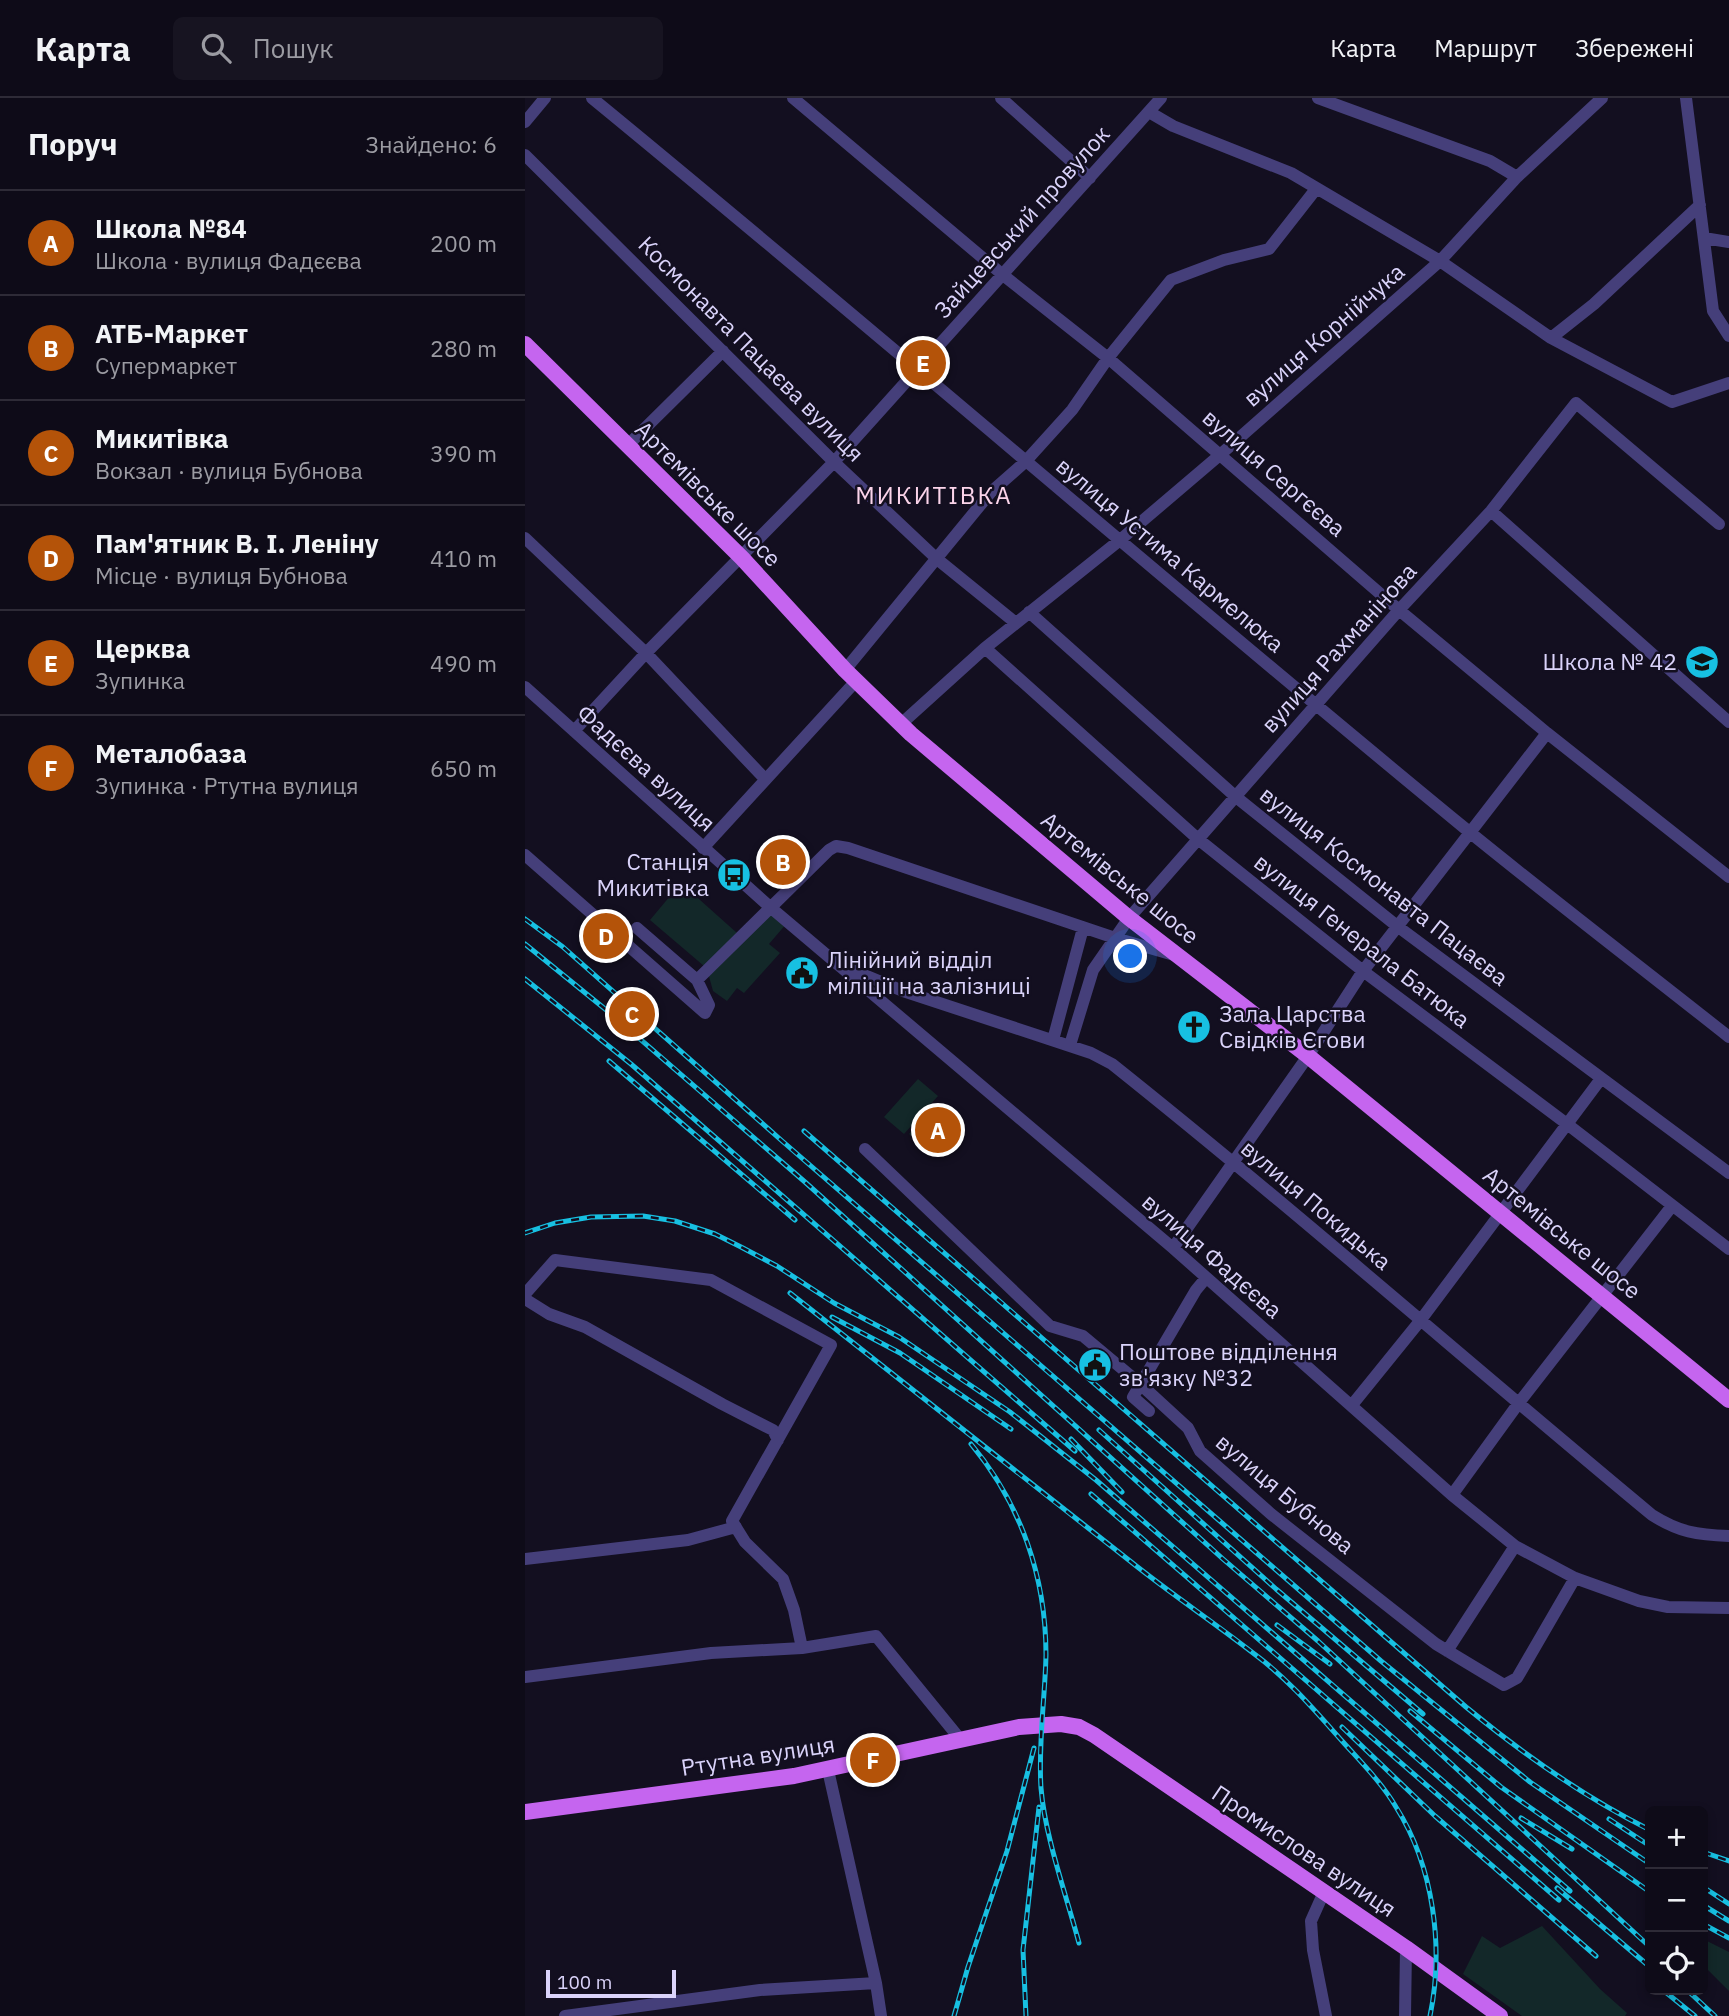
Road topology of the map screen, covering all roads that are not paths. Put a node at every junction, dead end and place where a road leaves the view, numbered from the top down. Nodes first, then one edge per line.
1 (545, 98) edge
2 (592, 98) edge
3 (793, 98) edge
4 (1001, 98) edge
5 (1161, 98) edge
6 (1318, 98) edge
7 (1602, 98) edge
8 (1686, 98) edge
9 (1149, 112) junction
10 (525, 122) edge
11 (525, 155) edge
12 (1517, 177) junction
13 (1090, 178) junction
14 (1316, 189) junction
15 (1700, 205) junction
16 (1704, 238) junction
17 (1729, 242) edge
18 (1440, 261) junction
19 (1003, 275) junction
20 (1729, 336) edge
21 (1551, 338) junction
22 (525, 344) edge
23 (723, 351) junction
24 (1108, 358) junction
25 (917, 370) junction
26 (1729, 383) edge
27 (628, 446) junction
28 (1221, 454) junction
29 (834, 462) junction
30 (1025, 462) junction
31 (1491, 511) junction
32 (1719, 524) dead end
33 (525, 538) edge
34 (1121, 540) junction
35 (742, 558) junction
36 (937, 559) junction
37 (1399, 610) junction
38 (1030, 612) junction
39 (1016, 623) junction
40 (985, 648) junction
41 (646, 653) junction
42 (851, 675) junction
43 (525, 688) edge
44 (1315, 704) junction
45 (1729, 722) edge
46 (901, 724) junction
47 (574, 731) junction
48 (1547, 733) junction
49 (765, 779) junction
50 (1236, 797) junction
51 (1470, 832) junction
52 (1198, 839) junction
53 (703, 848) junction
54 (525, 855) edge
55 (1729, 877) edge
56 (770, 907) junction
57 (1129, 918) junction
58 (1397, 926) junction
59 (637, 928) dead end
60 (1083, 928) junction
61 (1115, 938) junction
62 (1180, 957) junction
63 (838, 965) junction
64 (1363, 971) junction
65 (697, 980) junction
66 (1729, 1037) edge
67 (1053, 1040) junction
68 (1070, 1045) junction
69 (1308, 1056) junction
70 (1601, 1080) junction
71 (1567, 1124) junction
72 (865, 1149) dead end
73 (1233, 1160) junction
74 (1729, 1173) edge
75 (1672, 1206) junction
76 (1502, 1213) junction
77 (1173, 1248) junction
78 (1729, 1249) edge
79 (1206, 1278) junction
80 (525, 1296) edge
81 (1603, 1296) junction
82 (1420, 1321) junction
83 (1142, 1385) junction
84 (1729, 1400) edge
85 (1518, 1404) junction
86 (1352, 1405) junction
87 (1149, 1411) dead end
88 (778, 1440) junction
89 (1452, 1495) junction
90 (734, 1524) junction
91 (1729, 1536) edge
92 (1515, 1546) junction
93 (525, 1559) edge
94 (1575, 1578) junction
95 (1729, 1608) edge
96 (802, 1648) junction
97 (1447, 1651) junction
98 (525, 1676) edge
99 (1079, 1727) joint
100 (960, 1739) junction
101 (828, 1770) junction
102 (525, 1812) edge
103 (1324, 1892) junction
104 (1406, 1948) junction
105 (876, 1983) junction
106 (565, 2016) edge
107 (881, 2016) edge
108 (1327, 2016) edge
109 (1405, 2016) edge
110 (1500, 2016) edge

1 - 10 street
2 - 25 street, вулиця Устима Кармелюка
3 - 19 street, вулиця Сергєєва
4 - 13 street
5 - 9 street, Зайцевський провулок
6 - 12 street
7 - 12 street, вулиця Корнійчука
8 - 15 street
9 - 13 street, Зайцевський провулок
9 - 14 street
11 - 23 street, Космонавта Пацаєва вулиця
12 - 18 street, вулиця Корнійчука
13 - 19 street, Зайцевський провулок
14 - 18 street
14 - 24 street
15 - 16 street
15 - 21 street
16 - 17 street
16 - 20 street
18 - 21 street
18 - 28 street, вулиця Корнійчука
19 - 24 street, вулиця Сергєєва
19 - 25 street, Зайцевський провулок
21 - 26 street
22 - 27 main road, Артемівське шосе
23 - 27 street
23 - 29 street, Космонавта Пацаєва вулиця
24 - 28 street, вулиця Сергєєва
24 - 30 street
25 - 29 street, Зайцевський провулок
25 - 30 street, вулиця Устима Кармелюка
27 - 35 main road, Артемівське шосе
28 - 34 street, вулиця Корнійчука
28 - 37 street, вулиця Сергєєва
29 - 35 street, Зайцевський провулок
29 - 36 street, Космонавта Пацаєва вулиця
30 - 34 street, вулиця Устима Кармелюка
30 - 36 street
31 - 32 street, вулиця Рахманінова
31 - 37 street, вулиця Рахманінова
31 - 45 street
33 - 41 street
34 - 38 street, вулиця Корнійчука
34 - 44 street, вулиця Устима Кармелюка
35 - 41 street, Зайцевський провулок
35 - 42 main road, Артемівське шосе
36 - 39 street, Космонавта Пацаєва вулиця
36 - 42 street
37 - 44 street, вулиця Рахманінова
37 - 48 street, вулиця Сергєєва
38 - 39 street, вулиця Корнійчука
38 - 50 street, вулиця Космонавта Пацаєва
39 - 40 street, вулиця Корнійчука
40 - 46 street, вулиця Корнійчука
40 - 52 street, вулиця Генерала Батюка
41 - 47 street, Зайцевський провулок
41 - 49 street
42 - 46 main road, Артемівське шосе
42 - 49 street
43 - 47 street, Фадєєва вулиця
44 - 50 street, вулиця Рахманінова
44 - 51 street, вулиця Устима Кармелюка
46 - 57 main road, Артемівське шосе
47 - 53 street, Фадєєва вулиця
48 - 51 street
48 - 55 street, вулиця Сергєєва
49 - 53 street
50 - 52 street, вулиця Рахманінова
50 - 58 street, вулиця Космонавта Пацаєва
51 - 58 street
51 - 66 street, вулиця Устима Кармелюка
52 - 57 street, вулиця Рахманінова
52 - 64 street, вулиця Генерала Батюка
53 - 56 street, Фадєєва вулиця
54 - 65 street
56 - 60 street
56 - 63 street, вулиця Фадєєва
56 - 65 street
57 - 61 street, вулиця Рахманінова
57 - 62 main road, Артемівське шосе
58 - 64 street
58 - 70 street, вулиця Космонавта Пацаєва
59 - 65 street
60 - 61 street
60 - 67 street
61 - 62 street
61 - 68 street, вулиця Рахманінова
62 - 69 main road, Артемівське шосе
63 - 67 street, вулиця Покидька
63 - 77 street, вулиця Фадєєва
64 - 69 street
64 - 71 street, вулиця Генерала Батюка
67 - 68 street, вулиця Покидька
68 - 73 street, вулиця Покидька
69 - 73 street
69 - 76 main road, Артемівське шосе
70 - 71 street
70 - 74 street, вулиця Космонавта Пацаєва
71 - 75 street, вулиця Генерала Батюка
71 - 76 street
72 - 83 street, вулиця Бубнова
73 - 77 street
73 - 82 street, вулиця Покидька
75 - 78 street, вулиця Генерала Батюка
75 - 81 street
76 - 81 main road, Артемівське шосе
76 - 82 street
77 - 79 street, вулиця Фадєєва
79 - 83 street
79 - 86 street, вулиця Фадєєва
80 - 88 street
80 - 88 street
81 - 84 main road, Артемівське шосе
81 - 85 street
82 - 85 street, вулиця Покидька
82 - 86 street
83 - 87 street
83 - 97 street, вулиця Бубнова
85 - 89 street
85 - 91 street, вулиця Покидька
86 - 89 street, вулиця Фадєєва
88 - 90 street
89 - 92 street, вулиця Фадєєва
90 - 93 street
90 - 96 street
92 - 94 street, вулиця Фадєєва
92 - 97 street
94 - 95 street, вулиця Фадєєва
94 - 97 street, вулиця Бубнова
96 - 98 street
96 - 100 street
99 - 100 main road, Ртутна вулиця
99 - 103 main road, Промислова вулиця
100 - 101 main road, Ртутна вулиця
101 - 102 main road, Ртутна вулиця
101 - 105 street
103 - 104 main road, Промислова вулиця
103 - 108 street
104 - 109 street
104 - 110 main road, Промислова вулиця
105 - 106 street
105 - 107 street

